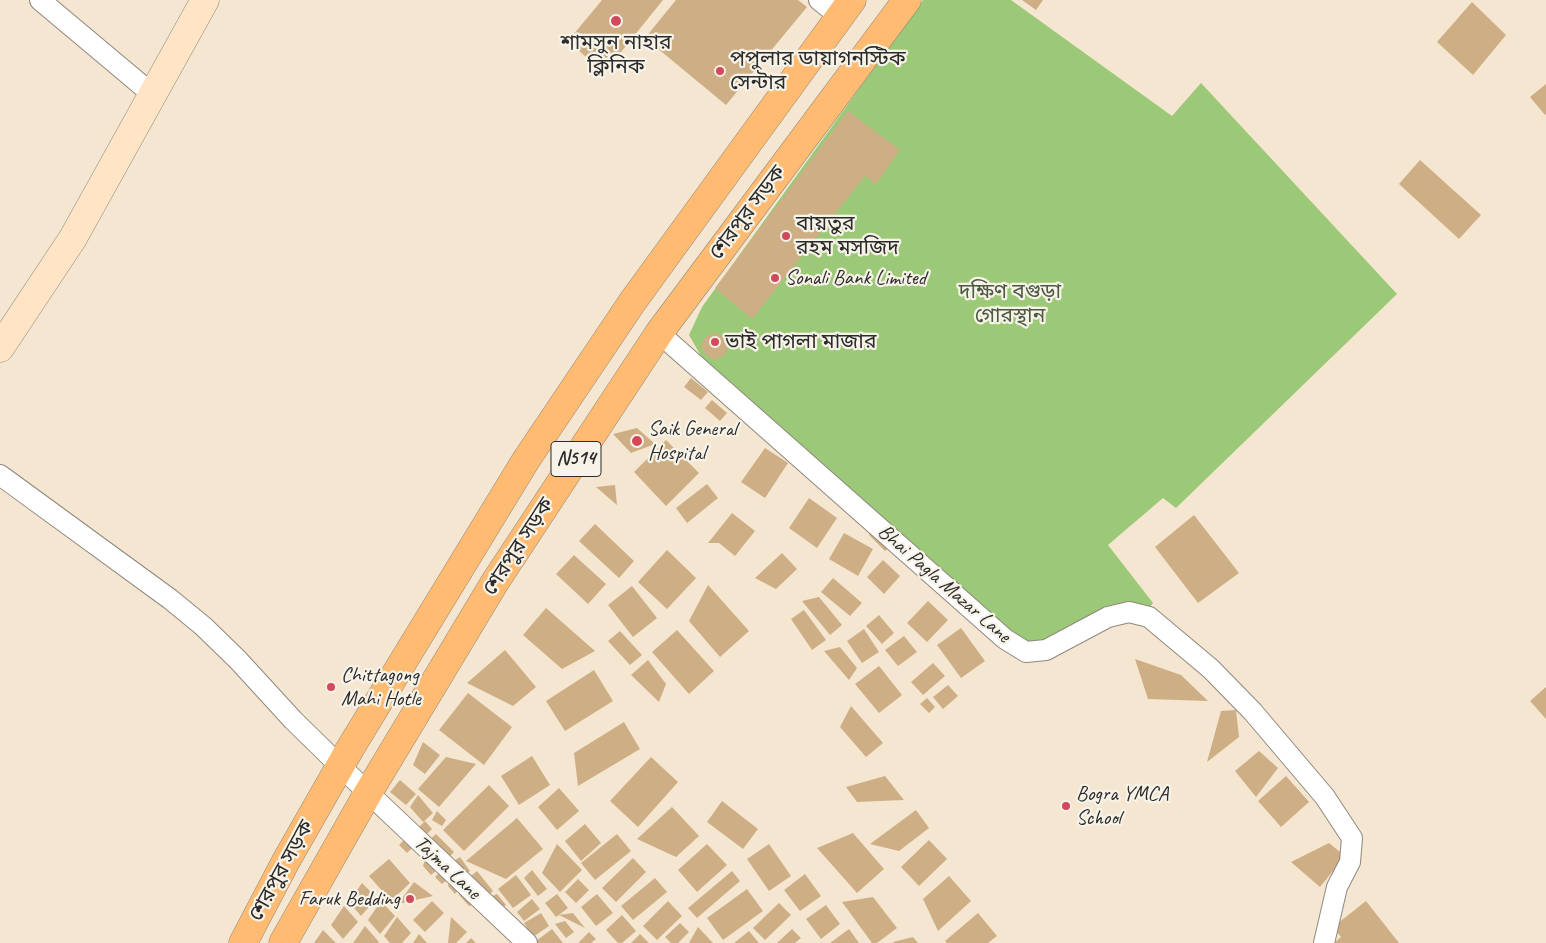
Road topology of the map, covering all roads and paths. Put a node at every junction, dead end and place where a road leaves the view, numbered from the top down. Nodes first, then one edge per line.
1 (40, 0) edge
2 (204, 0) edge
3 (819, 0) edge
4 (907, 0) edge
5 (846, 8) edge
6 (152, 94) junction
7 (659, 333) junction
8 (0, 348) edge
9 (0, 475) edge
10 (340, 766) junction
11 (368, 793) junction
12 (242, 943) edge
13 (283, 943) edge
14 (527, 943) edge
15 (1324, 943) edge

1 - 6 street
2 - 6 street
3 - 5 street
4 - 7 highway, শেরপুর সড়ক / N514
5 - 10 highway, শেরপুর সড়ক / N514
6 - 8 street
7 - 11 highway, শেরপুর সড়ক / N514
7 - 15 street, Bhai Pagla Mazar Lane
9 - 10 street, Tajma Lane
10 - 11 street, Tajma Lane
10 - 12 highway, শেরপুর সড়ক / N514
11 - 13 highway, শেরপুর সড়ক / N514
11 - 14 street, Tajma Lane

